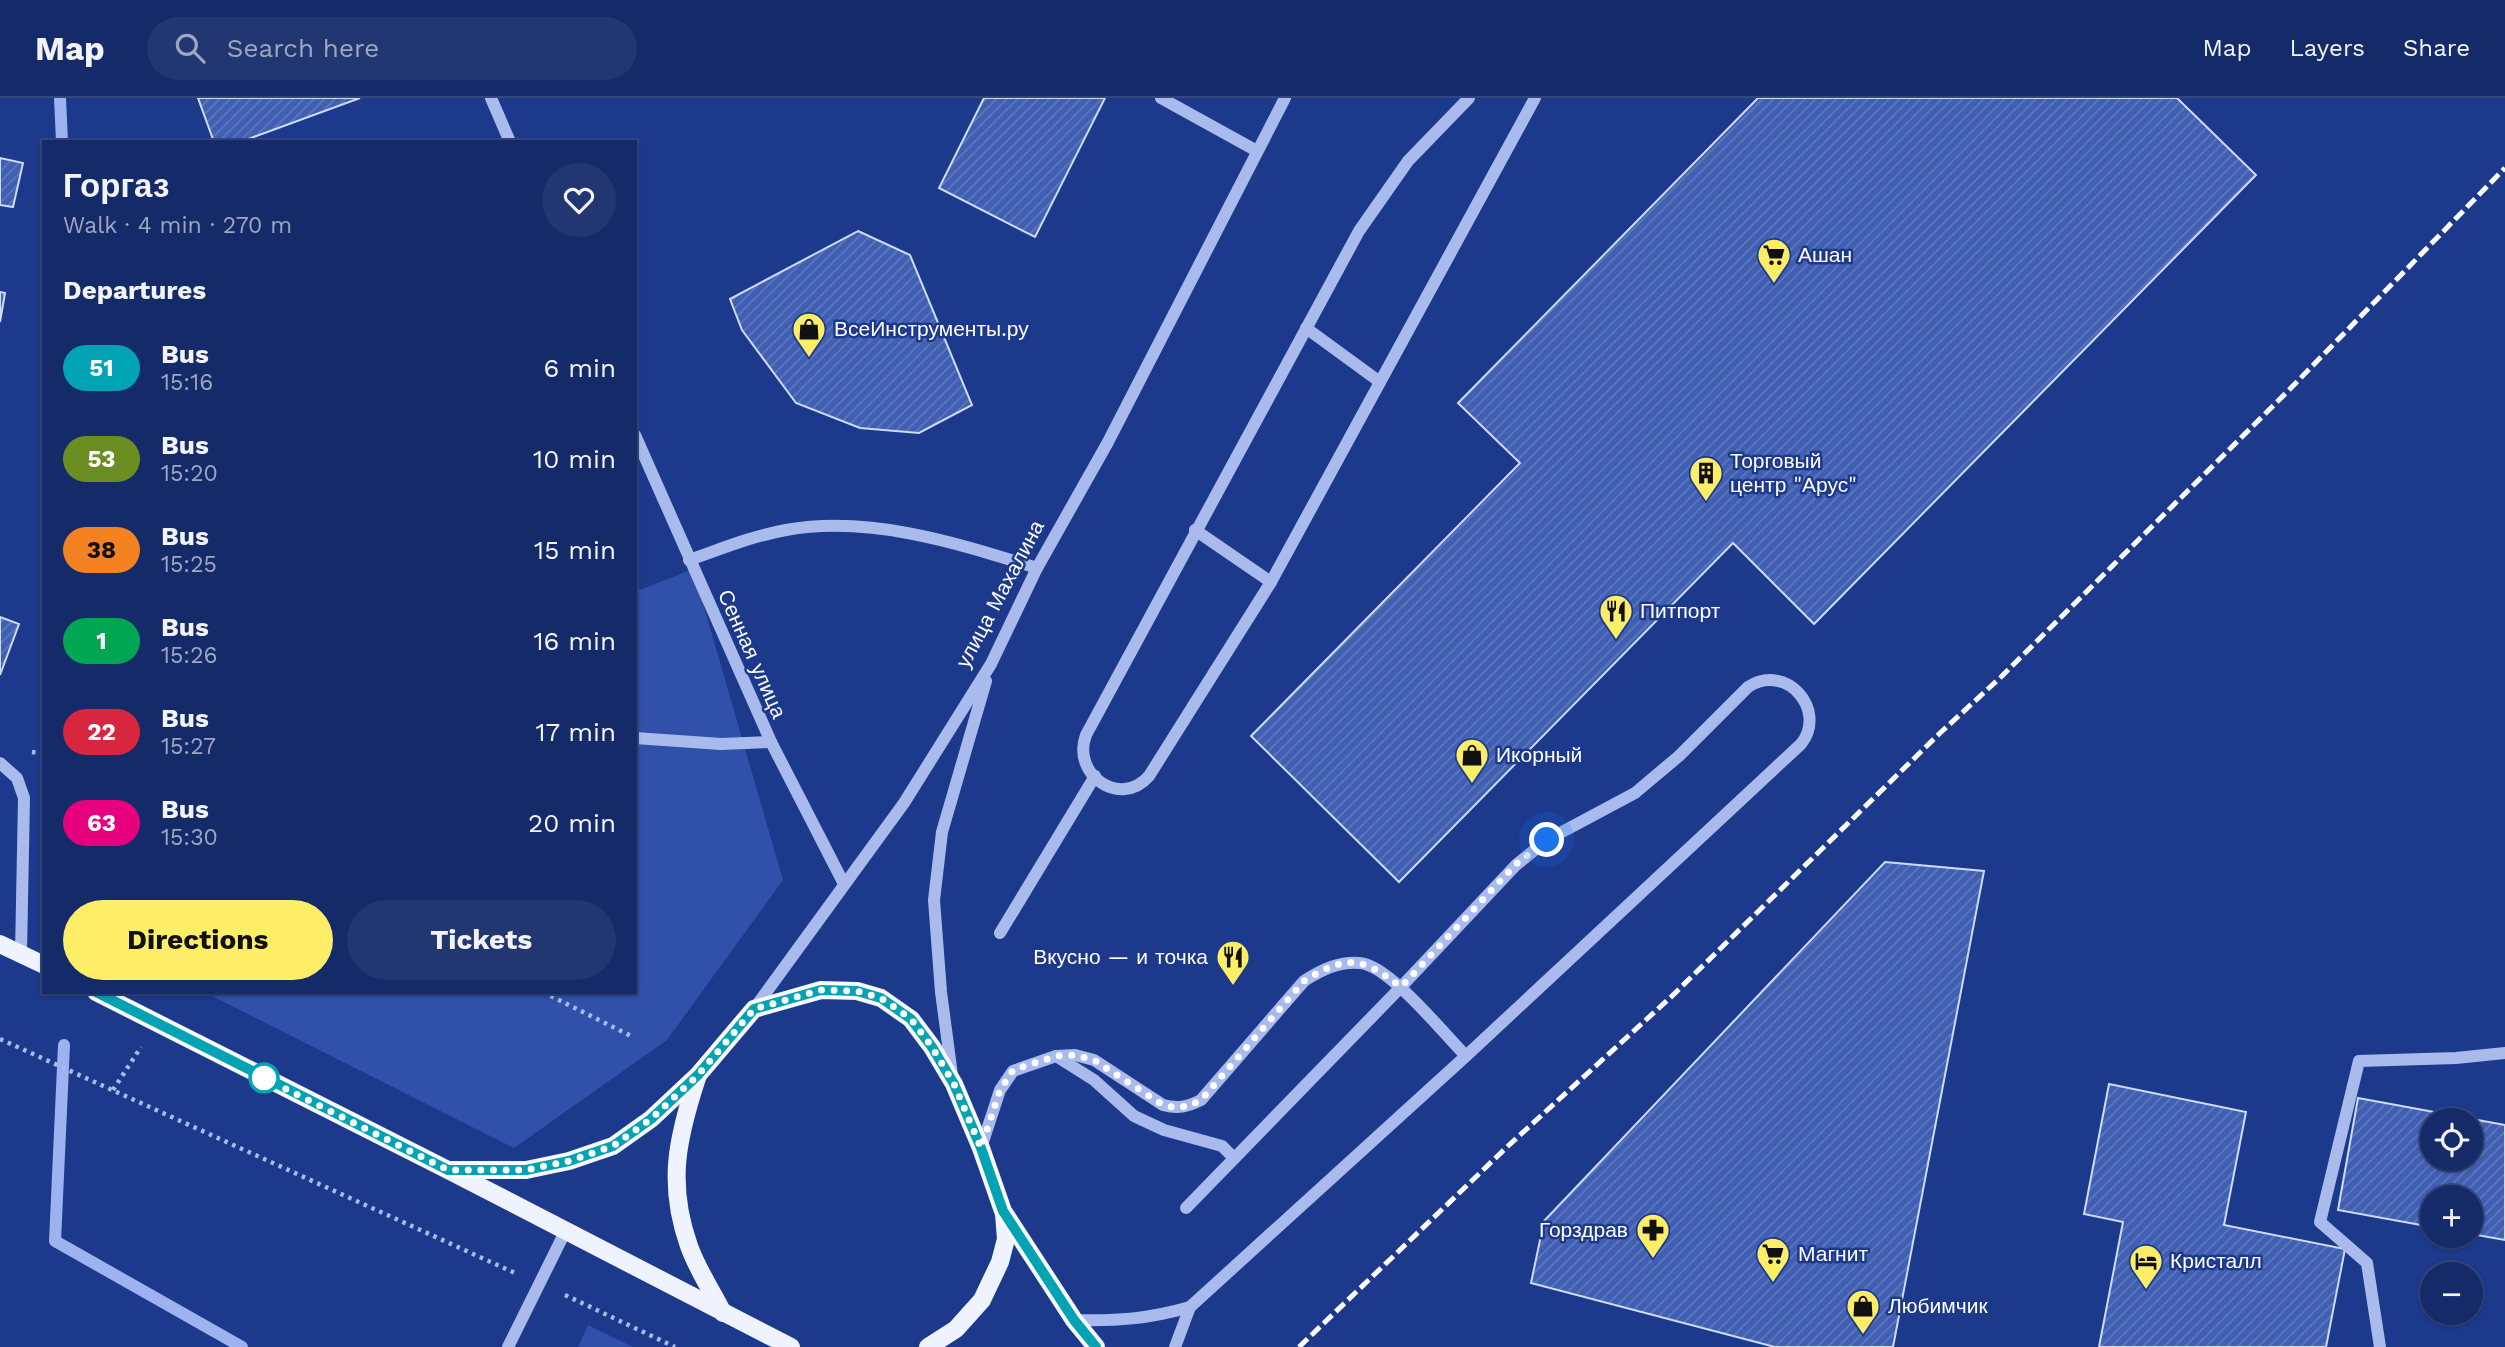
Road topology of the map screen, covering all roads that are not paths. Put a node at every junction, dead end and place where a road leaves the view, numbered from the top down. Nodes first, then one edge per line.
1 (491, 98) edge
2 (1161, 98) edge
3 (1285, 98) edge
4 (1469, 98) edge
5 (1535, 98) edge
6 (509, 140) edge
7 (1257, 151) junction
8 (1306, 328) junction
9 (1380, 383) junction
10 (637, 440) edge
11 (1195, 530) junction
12 (689, 560) junction
13 (1037, 568) junction
14 (1271, 582) junction
15 (991, 664) junction
16 (637, 738) edge
17 (771, 742) junction
18 (0, 763) edge
19 (1095, 776) junction
20 (844, 884) junction
21 (1000, 933) dead end
22 (0, 944) edge
23 (21, 953) junction
24 (42, 964) edge
25 (1401, 987) junction
26 (100, 994) edge
27 (754, 1009) junction
28 (2505, 1053) edge
29 (1056, 1056) junction
30 (1466, 1056) junction
31 (698, 1075) junction
32 (954, 1084) junction
33 (981, 1148) junction
34 (1234, 1158) junction
35 (448, 1170) junction
36 (1186, 1208) dead end
37 (1003, 1211) junction
38 (566, 1230) junction
39 (1190, 1307) junction
40 (723, 1313) junction
41 (1074, 1320) junction
42 (508, 1347) edge
43 (791, 1347) edge
44 (928, 1347) edge
45 (1096, 1347) edge
46 (1175, 1347) edge
47 (2380, 1347) edge

1 - 6 street
2 - 7 street
3 - 7 street, улица Махалина
4 - 8 street
5 - 9 street
7 - 13 street, улица Махалина
8 - 9 street
8 - 11 street
9 - 14 street
10 - 12 street, Сенная улица
11 - 14 street
11 - 19 street
12 - 13 street
12 - 17 street, Сенная улица
13 - 15 street, улица Махалина
14 - 19 street
15 - 20 street, улица Махалина
15 - 32 street
16 - 17 street
17 - 20 street, Сенная улица
18 - 23 street
19 - 21 street
20 - 27 street, улица Махалина
22 - 23 main road
23 - 24 main road
25 - 29 street
25 - 30 street
25 - 30 street
25 - 34 street
26 - 35 main road
27 - 31 main road, улица Махалина
27 - 32 main road
28 - 47 street
29 - 33 street
29 - 34 street
30 - 39 street
31 - 35 main road, улица Махалина
31 - 40 main road
32 - 33 main road
33 - 37 main road
34 - 36 street
35 - 38 main road
37 - 41 main road
37 - 44 main road
38 - 40 main road
38 - 42 street
39 - 41 street
39 - 46 street
40 - 43 main road
41 - 45 main road

